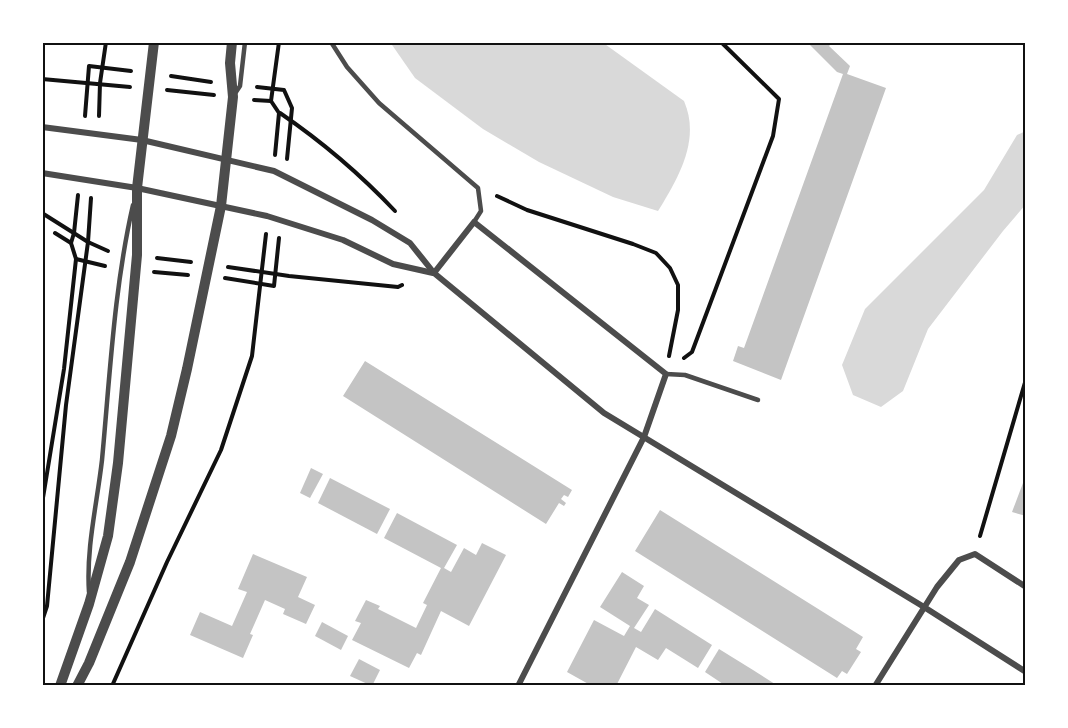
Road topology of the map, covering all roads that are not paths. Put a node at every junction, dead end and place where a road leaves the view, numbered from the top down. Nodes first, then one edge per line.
1 (154, 42) edge
2 (232, 42) edge
3 (245, 42) edge
4 (331, 42) edge
5 (236, 85) junction
6 (42, 127) edge
7 (142, 140) junction
8 (226, 159) junction
9 (42, 173) edge
10 (137, 188) junction
11 (220, 206) junction
12 (474, 222) junction
13 (434, 273) junction
14 (666, 374) junction
15 (758, 400) dead end
16 (644, 437) junction
17 (1026, 587) edge
18 (89, 604) junction
19 (924, 608) junction
20 (1026, 672) edge
21 (60, 686) edge
22 (77, 686) edge
23 (518, 686) edge
24 (875, 686) edge

1 - 7 street
2 - 5 street
3 - 5 lane
4 - 12 lane
5 - 8 street
6 - 7 street
7 - 8 street
7 - 10 street
8 - 11 street
8 - 13 street
9 - 10 street
10 - 11 street
10 - 18 lane
10 - 18 street
11 - 13 street
11 - 22 street
12 - 13 street
12 - 14 street
13 - 16 street
14 - 15 lane
14 - 16 street
16 - 19 street
16 - 23 street
17 - 19 street
18 - 21 street
19 - 20 street
19 - 24 street

